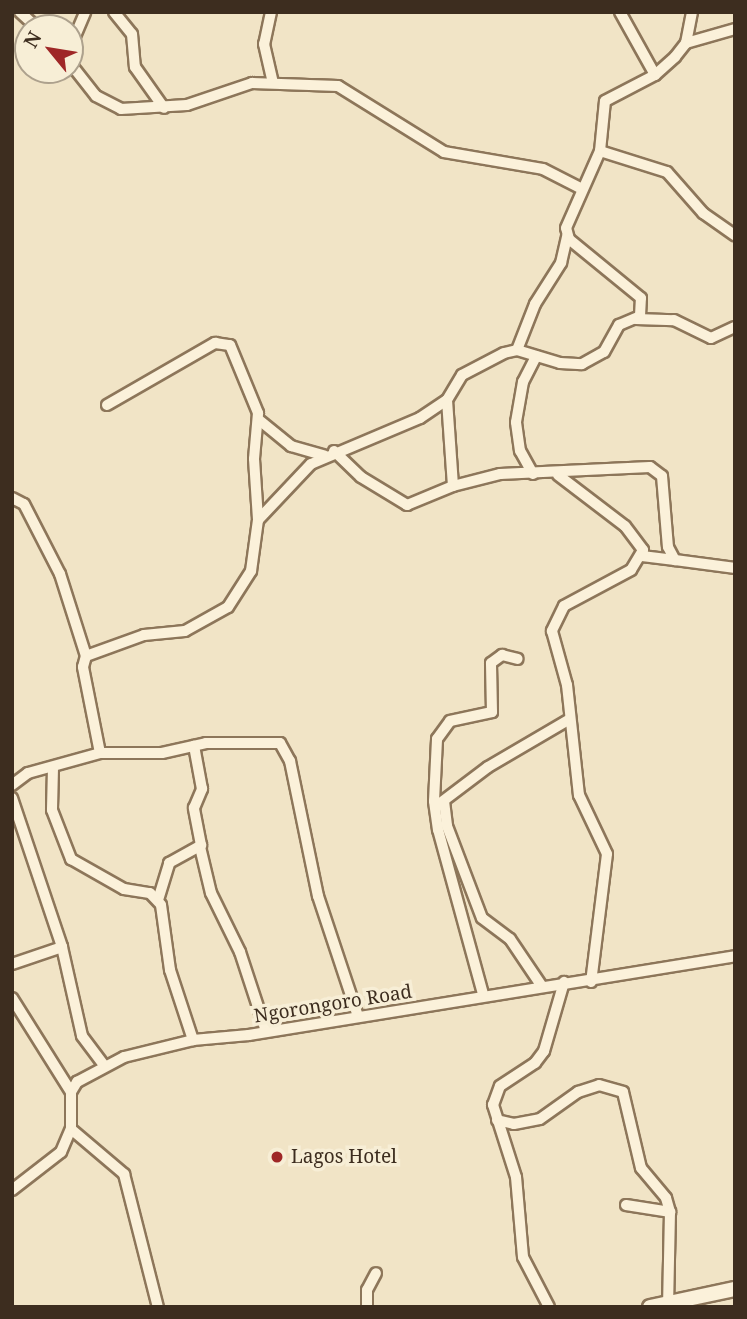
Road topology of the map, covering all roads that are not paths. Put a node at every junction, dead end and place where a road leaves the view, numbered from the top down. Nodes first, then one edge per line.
1 (114, 12) edge
2 (271, 12) edge
3 (620, 12) edge
4 (692, 12) edge
5 (735, 29) edge
6 (686, 43) junction
7 (655, 75) junction
8 (84, 79) edge
9 (273, 82) junction
10 (164, 108) junction
11 (600, 151) junction
12 (582, 189) junction
13 (735, 235) edge
14 (567, 236) junction
15 (636, 319) junction
16 (735, 327) edge
17 (517, 349) junction
18 (536, 356) junction
19 (447, 400) junction
20 (107, 405) dead end
21 (258, 419) junction
22 (330, 453) junction
23 (533, 474) junction
24 (558, 475) junction
25 (453, 486) junction
26 (12, 498) edge
27 (258, 520) junction
28 (642, 556) junction
29 (675, 560) junction
30 (735, 568) edge
31 (86, 656) junction
32 (518, 659) dead end
33 (568, 720) junction
34 (194, 746) junction
35 (100, 753) junction
36 (53, 768) junction
37 (12, 785) edge
38 (12, 798) edge
39 (439, 804) junction
40 (200, 847) junction
41 (158, 900) junction
42 (62, 947) junction
43 (732, 959) edge
44 (12, 964) edge
45 (564, 982) junction
46 (591, 982) junction
47 (541, 985) junction
48 (483, 994) junction
49 (12, 998) edge
50 (358, 1016) junction
51 (266, 1031) junction
52 (193, 1040) junction
53 (103, 1064) junction
54 (71, 1092) junction
55 (497, 1120) junction
56 (71, 1129) junction
57 (12, 1190) edge
58 (625, 1205) dead end
59 (670, 1212) junction
60 (376, 1273) dead end
61 (735, 1289) edge
62 (673, 1304) edge
63 (158, 1307) edge
64 (368, 1307) edge
65 (549, 1307) edge
66 (650, 1307) edge

1 - 10 street
2 - 9 street
3 - 7 street
4 - 6 street
5 - 6 street
6 - 7 street
7 - 11 street
8 - 10 street
9 - 10 street
9 - 12 street
11 - 12 street
11 - 13 street
12 - 14 street
14 - 15 street
14 - 17 street
15 - 16 street
15 - 18 street
17 - 18 street
17 - 19 street
18 - 23 street
19 - 22 street
19 - 25 street
20 - 21 street
21 - 22 street
21 - 27 street
22 - 25 street
22 - 27 street
23 - 24 street
23 - 25 street
24 - 28 street
24 - 29 street
26 - 31 street
27 - 31 street
28 - 29 street
28 - 33 street
29 - 30 street
31 - 35 street
32 - 39 street
33 - 39 street
33 - 46 street
34 - 35 street
34 - 40 street
34 - 50 street
35 - 36 street
36 - 37 street
36 - 41 street
38 - 42 street
39 - 47 street
39 - 48 street
40 - 41 street
40 - 51 street
41 - 52 street
42 - 44 street
42 - 53 street
43 - 46 street, Ngorongoro Road
45 - 46 street, Ngorongoro Road
45 - 47 street, Ngorongoro Road
45 - 55 street
47 - 48 street, Ngorongoro Road
48 - 50 street, Ngorongoro Road
49 - 54 street
50 - 51 street, Ngorongoro Road
51 - 52 street, Ngorongoro Road
52 - 53 street, Ngorongoro Road
53 - 54 street, Ngorongoro Road
54 - 56 street
55 - 59 street
55 - 65 street
56 - 57 street
56 - 63 street
58 - 59 street
59 - 62 street
60 - 64 street
61 - 62 street
62 - 66 street

